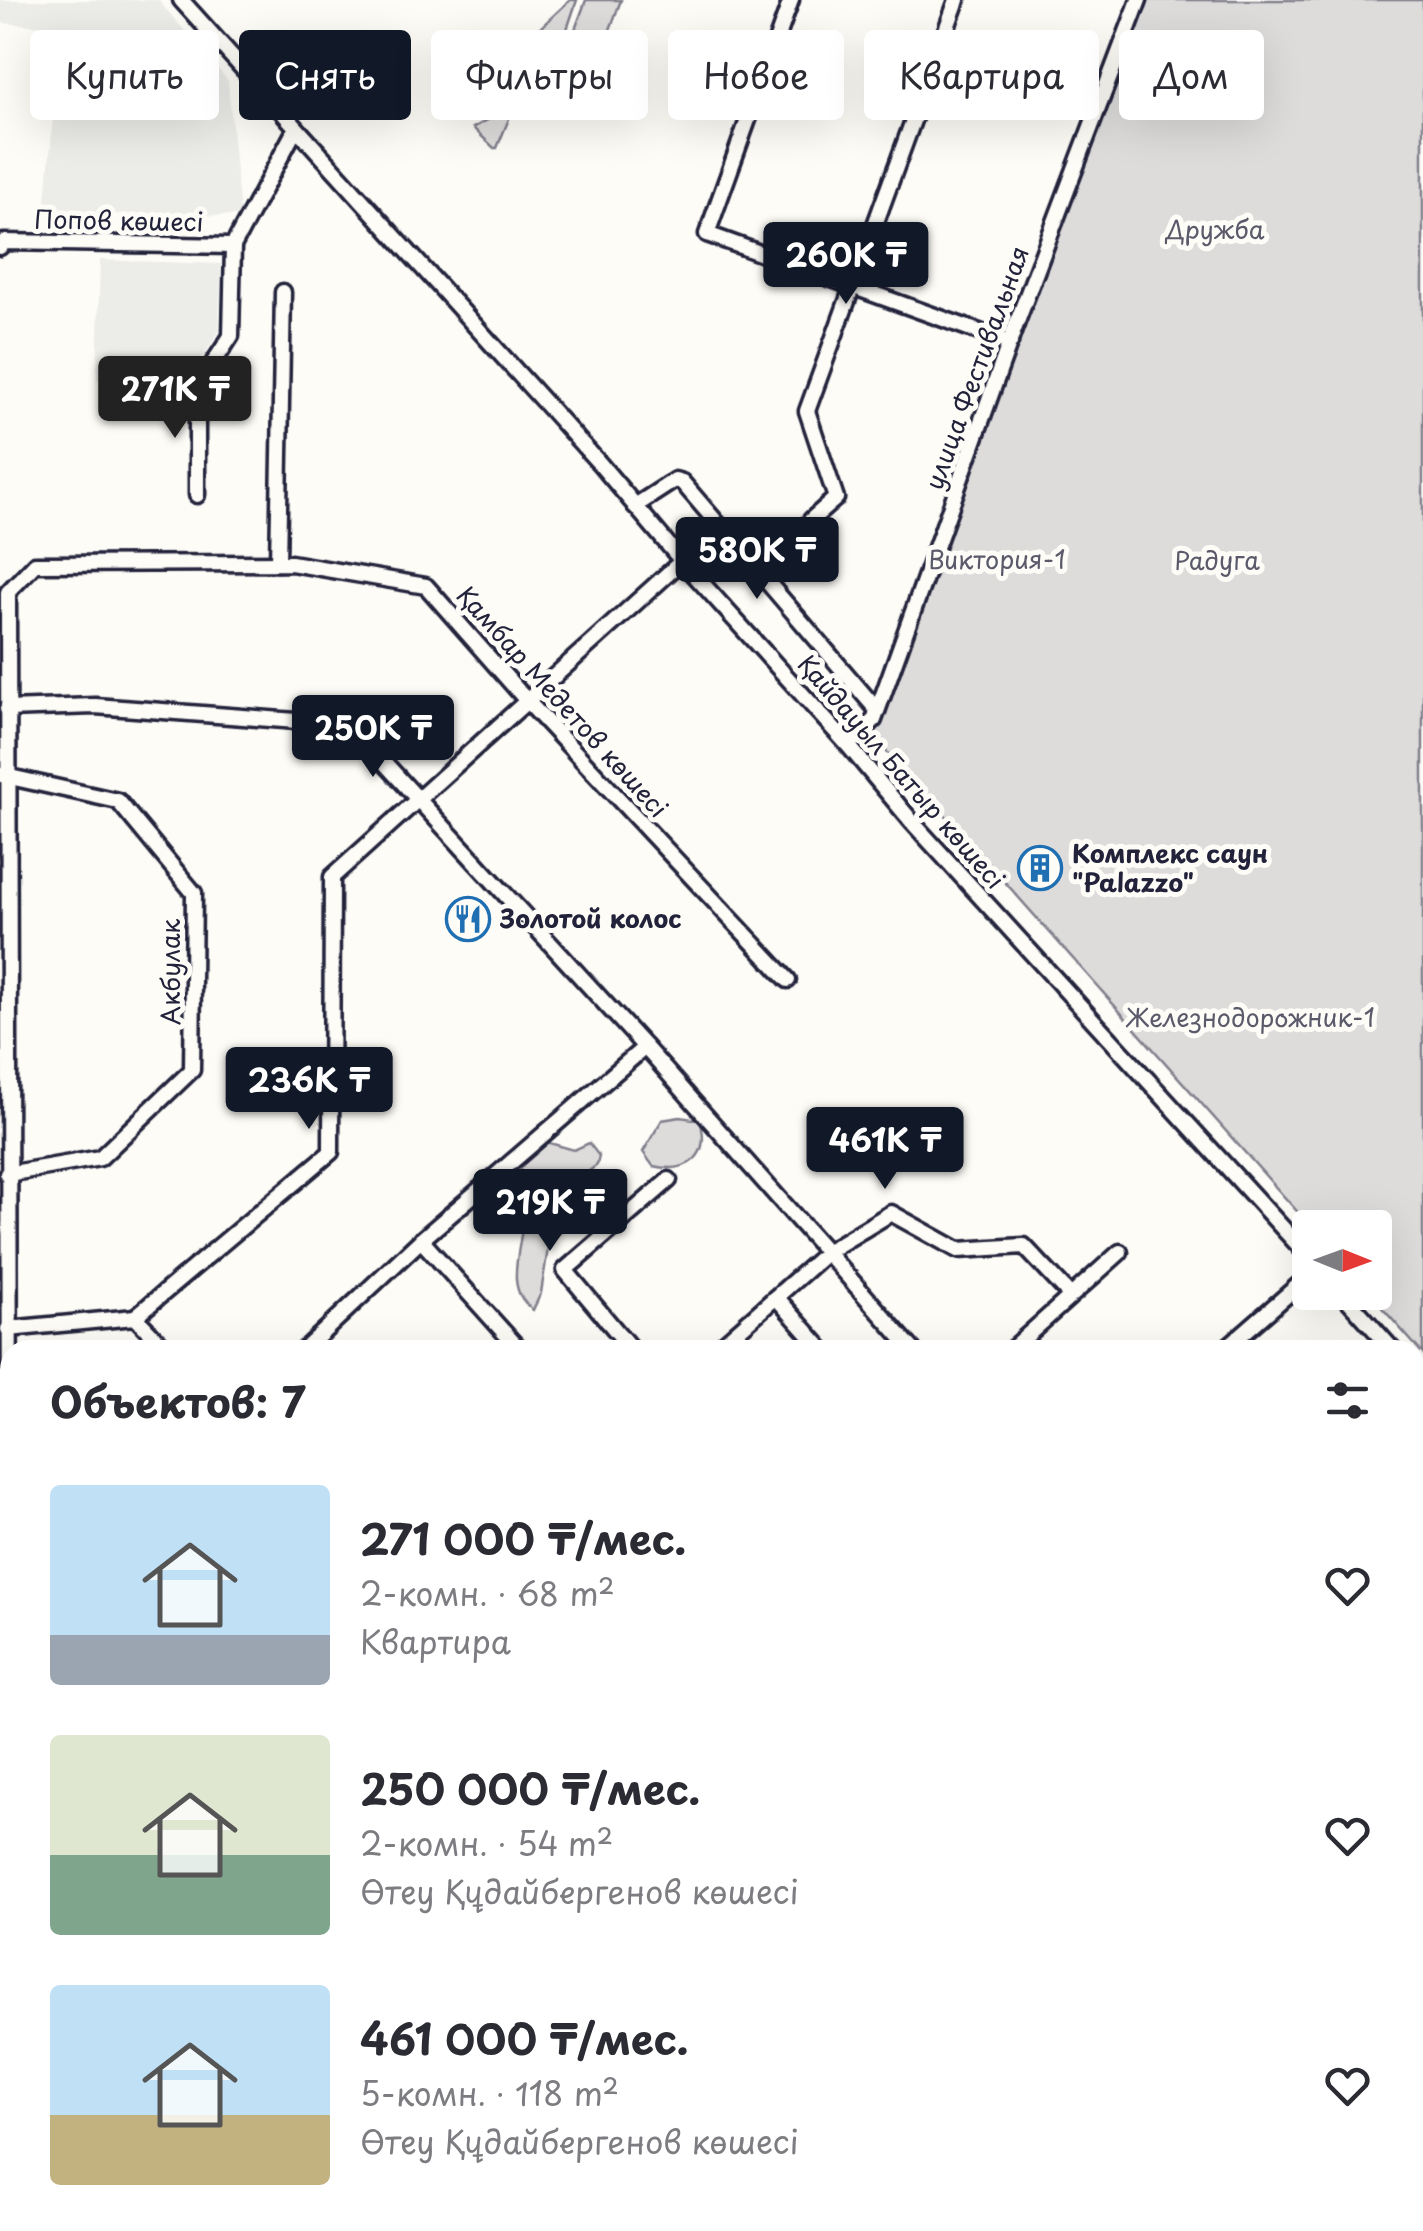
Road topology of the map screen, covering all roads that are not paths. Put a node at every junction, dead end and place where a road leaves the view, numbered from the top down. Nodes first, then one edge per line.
1 (181, 0) edge
2 (791, 0) edge
3 (957, 0) edge
4 (1139, 0) edge
5 (296, 128) junction
6 (2, 244) edge
7 (233, 246) junction
8 (852, 286) junction
9 (284, 292) dead end
10 (1010, 342) junction
11 (197, 494) dead end
12 (634, 506) junction
13 (811, 520) dead end
14 (792, 536) dead end
15 (682, 560) junction
16 (278, 563) junction
17 (754, 566) junction
18 (4, 616) edge
19 (528, 702) junction
20 (6, 709) junction
21 (877, 710) junction
22 (848, 745) junction
23 (3, 775) edge
24 (419, 797) junction
25 (788, 980) dead end
26 (645, 1047) junction
27 (8, 1174) junction
28 (668, 1180) dead end
29 (1292, 1238) edge
30 (421, 1240) junction
31 (828, 1250) junction
32 (1120, 1252) dead end
33 (1292, 1291) edge
34 (1070, 1294) junction
35 (776, 1297) junction
36 (1357, 1310) edge
37 (135, 1318) junction
38 (8, 1329) junction
39 (8, 1340) edge
40 (157, 1340) edge
41 (315, 1340) edge
42 (507, 1340) edge
43 (624, 1340) edge
44 (727, 1340) edge
45 (814, 1340) edge
46 (904, 1340) edge
47 (1022, 1340) edge
48 (1235, 1340) edge
49 (1384, 1340) edge

1 - 5 street, Қайдауыл Батыр көшесі
2 - 8 street
3 - 8 street
4 - 10 street, улица Фестивальная
5 - 7 street
5 - 12 street, Қайдауыл Батыр көшесі
6 - 7 street, Попов көшесі
7 - 11 street
8 - 10 street
8 - 13 street
9 - 16 street
10 - 21 street, улица Фестивальная
12 - 15 street, Қайдауыл Батыр көшесі
12 - 17 street
14 - 17 street
15 - 19 street
15 - 22 street, Қайдауыл Батыр көшесі
16 - 18 street, Қамбар Медетов көшесі
16 - 19 street, Қамбар Медетов көшесі
17 - 21 street
18 - 20 street, Қамбар Медетов көшесі
19 - 24 street
19 - 25 street, Қамбар Медетов көшесі
20 - 23 street, Қамбар Медетов көшесі
20 - 24 street
21 - 22 street, улица Фестивальная
22 - 29 street, Қайдауыл Батыр көшесі
23 - 27 street, Қамбар Медетов көшесі
23 - 27 street, Акбулак
24 - 26 street
24 - 37 street
26 - 30 street
26 - 31 street
27 - 38 street, Қамбар Медетов көшесі
28 - 43 street
30 - 41 street
30 - 42 street
31 - 34 street
31 - 35 street
31 - 46 street
32 - 34 street
33 - 48 street
34 - 47 street
35 - 44 street
35 - 45 street
36 - 49 street
37 - 38 street
37 - 40 street
38 - 39 street, Қамбар Медетов көшесі

